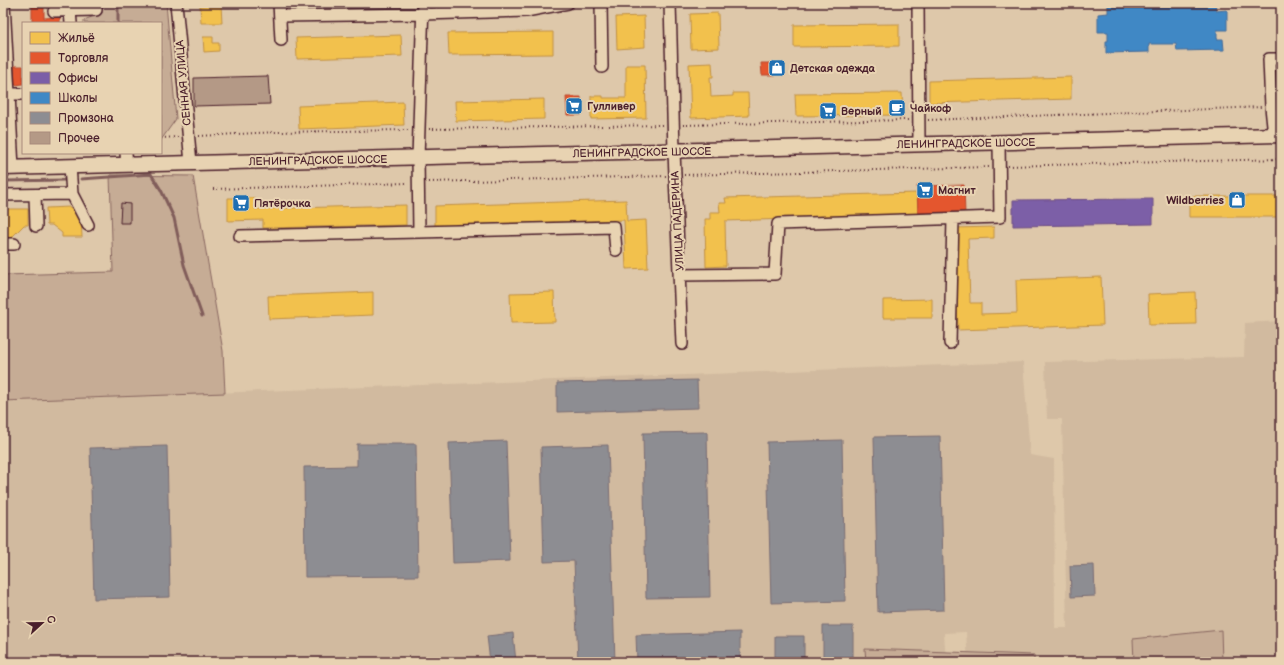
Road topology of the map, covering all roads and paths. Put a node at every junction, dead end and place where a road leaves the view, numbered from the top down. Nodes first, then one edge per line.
1 (4, 3) edge
2 (96, 3) edge
3 (176, 3) edge
4 (279, 3) edge
5 (568, 3) edge
6 (601, 3) edge
7 (670, 3) edge
8 (918, 3) edge
9 (423, 8) edge
10 (54, 11) dead end
11 (70, 11) junction
12 (280, 16) junction
13 (71, 22) edge
14 (281, 40) dead end
15 (1281, 58) edge
16 (602, 67) dead end
17 (9, 94) junction
18 (22, 94) edge
19 (1271, 107) junction
20 (918, 120) junction
21 (673, 125) junction
22 (419, 130) junction
23 (188, 136) junction
24 (1277, 136) edge
25 (162, 138) edge
26 (999, 143) junction
27 (919, 145) junction
28 (674, 151) junction
29 (418, 158) junction
30 (127, 159) edge
31 (1281, 159) edge
32 (191, 163) junction
33 (70, 166) junction
34 (999, 166) junction
35 (8, 168) edge
36 (675, 175) junction
37 (419, 182) junction
38 (213, 189) dead end
39 (35, 194) junction
40 (72, 194) junction
41 (3, 195) edge
42 (953, 219) junction
43 (88, 225) dead end
44 (36, 226) dead end
45 (420, 232) junction
46 (240, 236) dead end
47 (616, 250) dead end
48 (679, 275) junction
49 (950, 343) dead end
50 (682, 344) dead end

1 - 17 street
2 - 11 street
3 - 23 street, СЕННАЯ УЛИЦА
4 - 12 street
5 - 9 street
6 - 16 street
7 - 21 street, УЛИЦА ПАДЕРИНА
8 - 20 street
9 - 12 street
9 - 22 street
10 - 11 street
11 - 13 street
12 - 14 street
15 - 19 street
17 - 18 street
17 - 35 street
19 - 20 path
19 - 24 street
20 - 21 path
20 - 27 street
21 - 22 path
21 - 28 street, УЛИЦА ПАДЕРИНА
22 - 23 path
22 - 29 street
23 - 25 path
23 - 32 street, СЕННАЯ УЛИЦА
24 - 26 main road, ЛЕНИНГРАДСКОЕ ШОССЕ
26 - 27 main road, ЛЕНИНГРАДСКОЕ ШОССЕ
26 - 34 street
27 - 28 main road, ЛЕНИНГРАДСКОЕ ШОССЕ
28 - 29 main road, ЛЕНИНГРАДСКОЕ ШОССЕ
28 - 36 street, УЛИЦА ПАДЕРИНА
29 - 32 main road, ЛЕНИНГРАДСКОЕ ШОССЕ
29 - 37 street
30 - 32 main road, ЛЕНИНГРАДСКОЕ ШОССЕ
30 - 33 main road, ЛЕНИНГРАДСКОЕ ШОССЕ
31 - 34 path
33 - 35 main road, ЛЕНИНГРАДСКОЕ ШОССЕ
33 - 40 street
34 - 36 path
34 - 42 street
36 - 37 path
36 - 48 street, УЛИЦА ПАДЕРИНА
37 - 38 path
37 - 45 street
39 - 40 street
39 - 41 street
39 - 44 street
40 - 43 street
42 - 48 street
42 - 49 street
45 - 46 street
45 - 47 street
48 - 50 street, УЛИЦА ПАДЕРИНА

